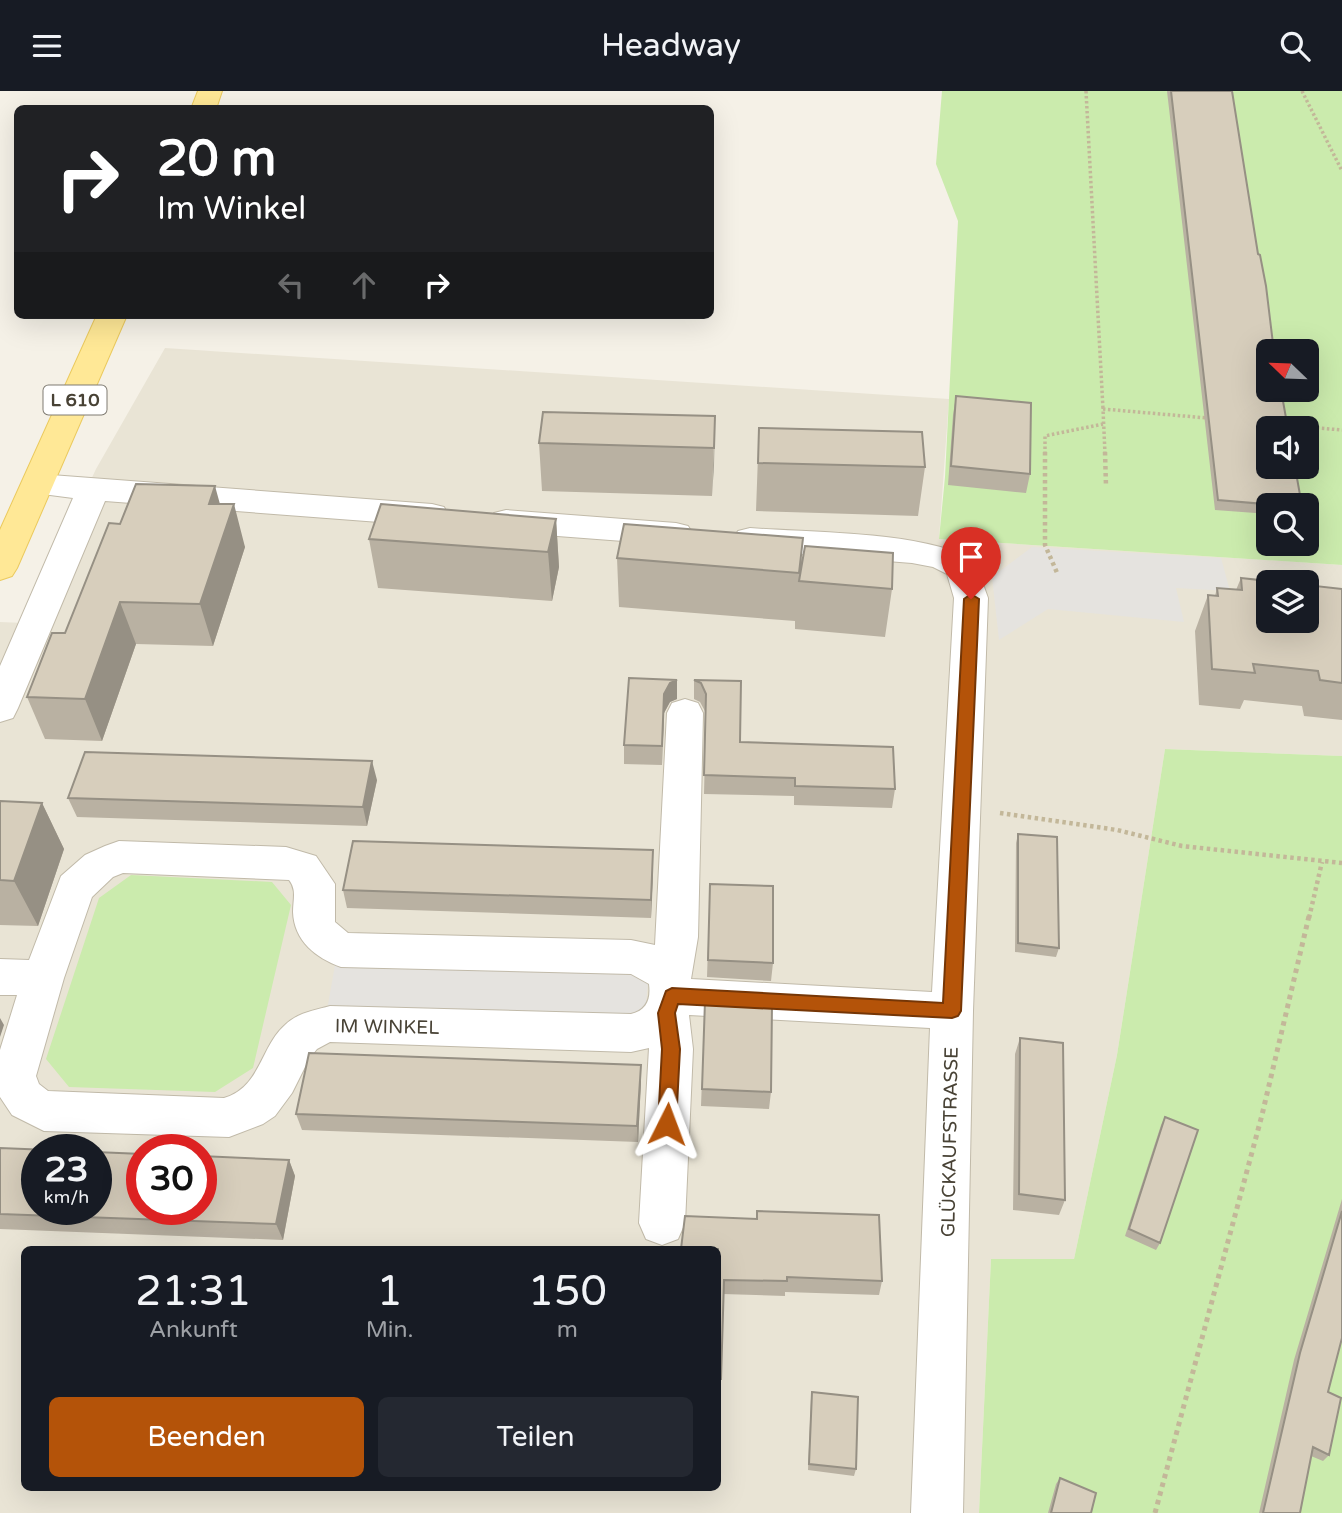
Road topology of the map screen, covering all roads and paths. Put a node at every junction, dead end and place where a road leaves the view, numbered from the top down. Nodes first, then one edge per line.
1 (1086, 91) edge
2 (1301, 91) edge
3 (1342, 171) edge
4 (110, 319) edge
5 (1103, 409) junction
6 (1209, 419) edge
7 (1103, 424) junction
8 (1319, 428) edge
9 (1342, 430) edge
10 (38, 485) junction
11 (1106, 486) dead end
12 (93, 489) junction
13 (0, 568) edge
14 (1058, 575) dead end
15 (0, 708) edge
16 (685, 713) dead end
17 (962, 807) junction
18 (1322, 862) junction
19 (1342, 863) edge
20 (0, 978) edge
21 (43, 978) junction
22 (669, 995) junction
23 (952, 1011) junction
24 (662, 1223) dead end
25 (937, 1513) edge
26 (1154, 1513) edge

1 - 5 path
2 - 3 path
4 - 10 main road, L 610
5 - 6 path
5 - 7 path
7 - 11 path
7 - 14 path
8 - 9 path
10 - 12 street, GLÜCKAUFSTRASSE
10 - 13 main road, L 610
12 - 15 street
12 - 17 street, GLÜCKAUFSTRASSE
16 - 22 street
17 - 18 path
17 - 23 street, GLÜCKAUFSTRASSE
18 - 19 path
18 - 26 path
20 - 21 street
21 - 22 street, IM WINKEL
21 - 22 street, IM WINKEL
22 - 23 street, IM WINKEL
22 - 24 street
23 - 25 street, GLÜCKAUFSTRASSE

